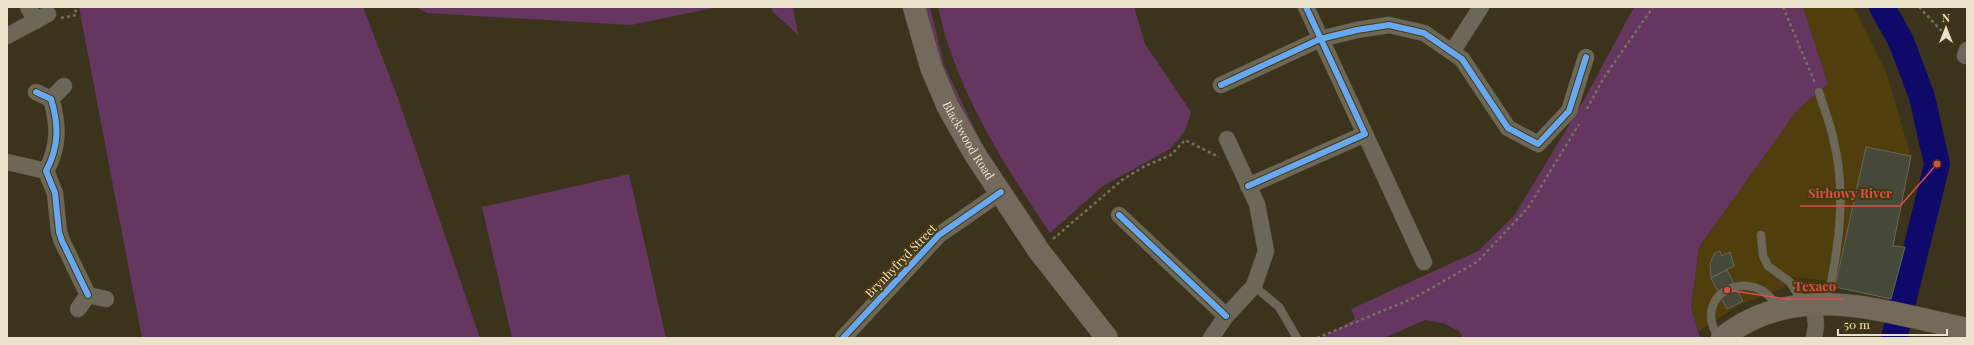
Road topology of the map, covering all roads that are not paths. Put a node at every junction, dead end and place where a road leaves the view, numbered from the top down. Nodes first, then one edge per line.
1 (914, 7) edge
2 (1306, 7) edge
3 (1481, 7) edge
4 (37, 14) edge
5 (7, 36) edge
6 (1320, 39) junction
7 (1452, 52) junction
8 (1586, 57) dead end
9 (1221, 85) dead end
10 (64, 86) dead end
11 (36, 92) dead end
12 (1819, 92) road end
13 (51, 99) junction
14 (1365, 134) junction
15 (1227, 139) dead end
16 (7, 162) edge
17 (46, 171) junction
18 (1248, 186) junction
19 (1001, 192) junction
20 (1119, 215) dead end
21 (1761, 235) dead end
22 (1424, 262) dead end
23 (1254, 286) junction
24 (88, 295) junction
25 (106, 299) dead end
26 (1815, 303) junction
27 (78, 309) dead end
28 (1778, 310) junction
29 (1226, 316) junction
30 (1967, 329) edge
31 (843, 338) edge
32 (1107, 338) edge
33 (1211, 338) edge
34 (1297, 338) edge
35 (1721, 338) edge
36 (1814, 338) edge

1 - 19 main road, Blackwood Road
2 - 6 street
3 - 7 street
4 - 5 street
6 - 7 street
6 - 9 street
6 - 14 street
7 - 8 street
10 - 13 street
11 - 13 street
12 - 26 lane
13 - 17 street
14 - 18 street
14 - 22 street
15 - 18 street
16 - 17 street
17 - 24 street
18 - 23 street
19 - 31 street, Brynhyfryd Street
19 - 32 main road, Blackwood Road
20 - 29 street
21 - 26 lane
23 - 29 street
23 - 34 lane
24 - 25 street
24 - 27 street
26 - 28 main road
26 - 30 main road
26 - 36 street
28 - 35 main road
28 - 35 lane
29 - 33 street

